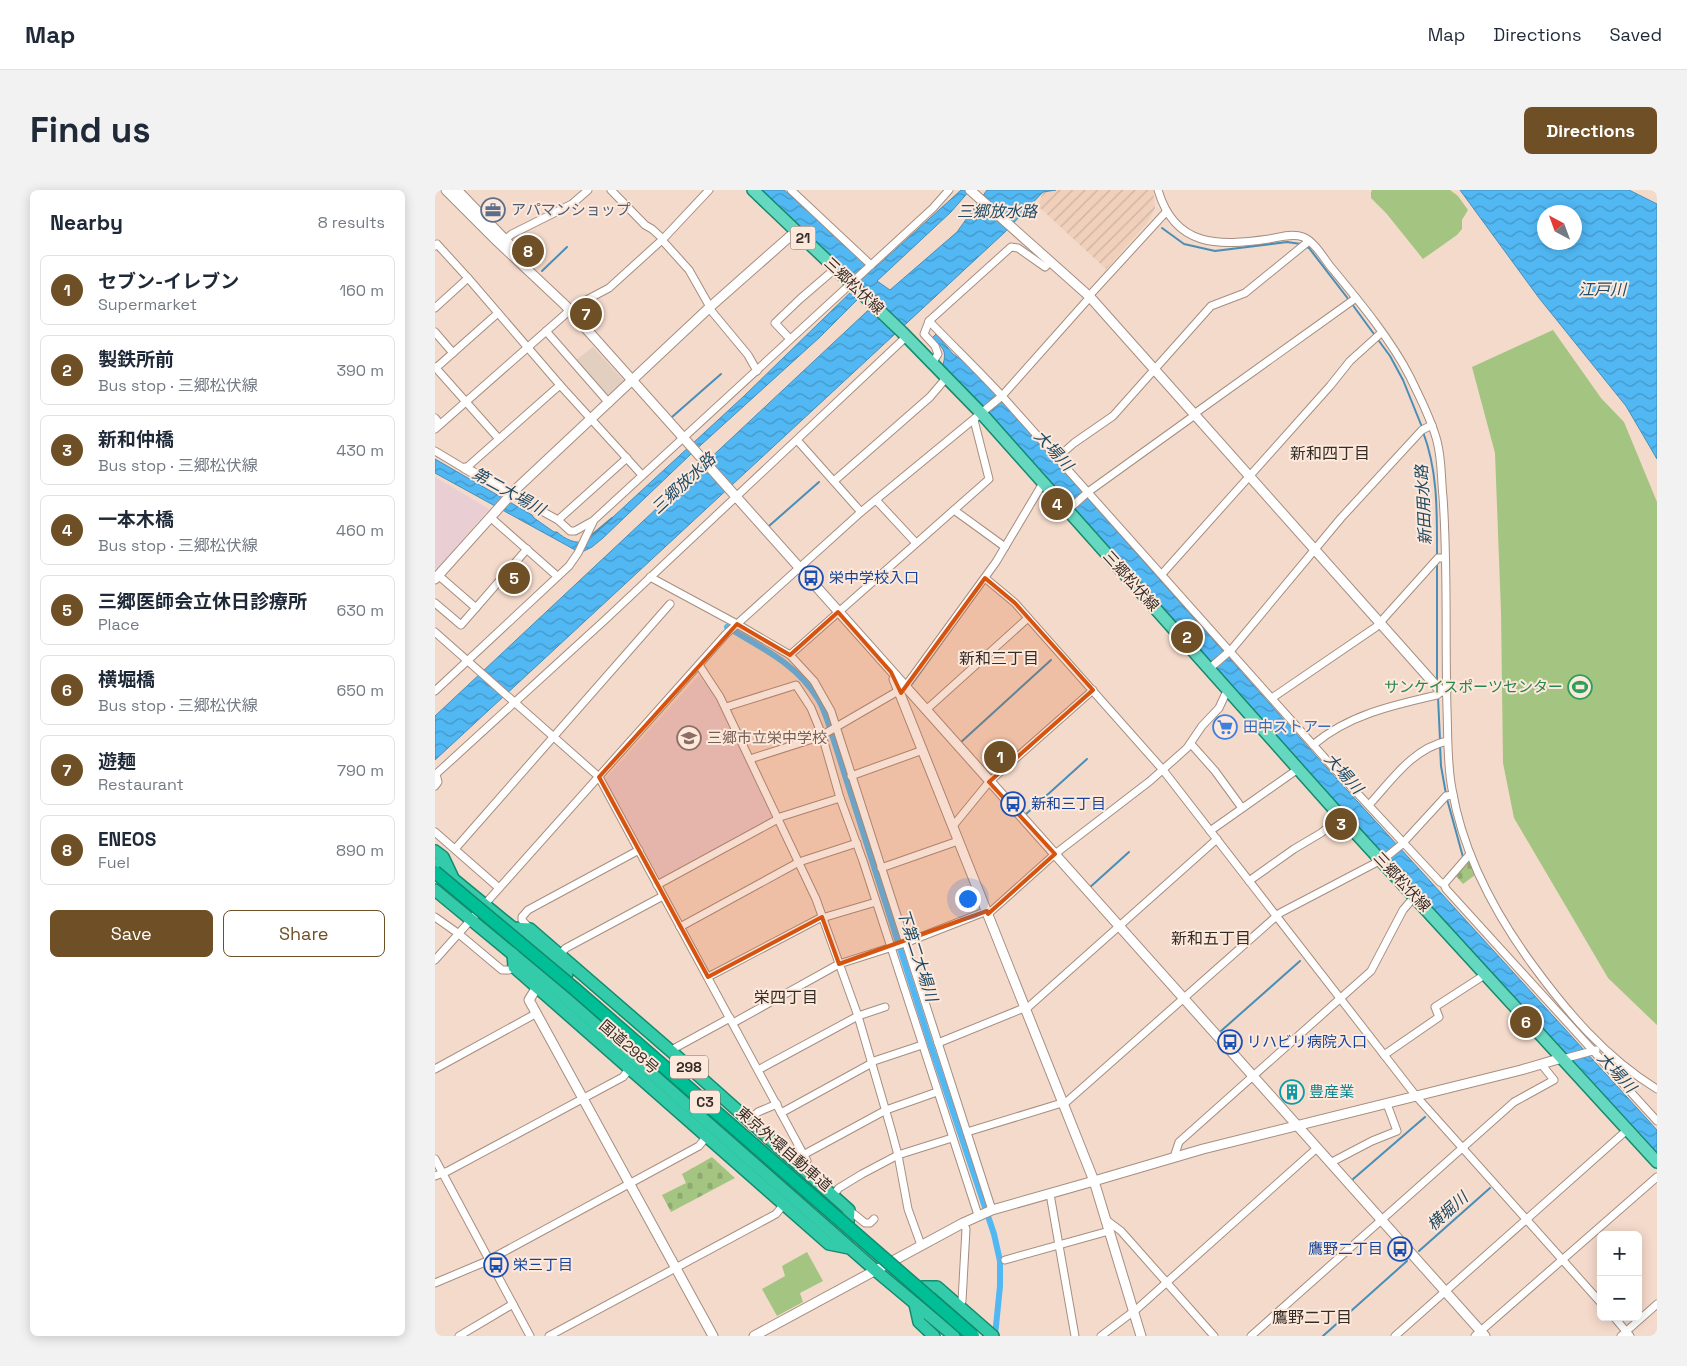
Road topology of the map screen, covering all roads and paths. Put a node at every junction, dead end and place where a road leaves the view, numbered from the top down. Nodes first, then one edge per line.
1 (446, 190) edge
2 (457, 190) edge
3 (588, 190) edge
4 (611, 190) edge
5 (709, 190) edge
6 (753, 190) edge
7 (949, 190) edge
8 (1158, 190) edge
9 (794, 191) edge
10 (973, 192) edge
11 (1166, 212) junction
12 (796, 231) junction
13 (662, 240) junction
14 (1309, 241) junction
15 (503, 242) junction
16 (435, 246) edge
17 (1050, 262) junction
18 (871, 265) junction
19 (836, 268) junction
20 (468, 278) junction
21 (854, 283) junction
22 (1090, 296) junction
23 (1356, 298) junction
24 (709, 307) junction
25 (435, 308) edge
26 (569, 311) junction
27 (498, 313) junction
28 (929, 321) junction
29 (546, 331) junction
30 (435, 332) edge
31 (1381, 333) junction
32 (905, 334) junction
33 (790, 340) junction
34 (528, 347) junction
35 (453, 353) junction
36 (933, 362) junction
37 (435, 368) edge
38 (1155, 369) junction
39 (757, 371) junction
40 (947, 377) junction
41 (631, 380) junction
42 (560, 385) junction
43 (1001, 397) junction
44 (466, 402) junction
45 (609, 402) junction
46 (1195, 414) junction
47 (980, 415) junction
48 (591, 419) junction
49 (437, 424) edge
50 (1432, 425) junction
51 (499, 439) junction
52 (684, 439) junction
53 (797, 440) junction
54 (435, 451) edge
55 (627, 458) junction
56 (1057, 458) junction
57 (465, 468) junction
58 (642, 476) junction
59 (1250, 476) junction
60 (834, 481) junction
61 (1043, 483) junction
62 (733, 494) junction
63 (1086, 494) junction
64 (510, 495) junction
65 (876, 500) junction
66 (1069, 509) junction
67 (954, 510) junction
68 (861, 512) junction
69 (490, 517) junction
70 (558, 520) junction
71 (594, 520) junction
72 (916, 543) junction
73 (1005, 547) junction
74 (527, 549) junction
75 (1315, 550) junction
76 (1445, 558) junction
77 (799, 568) junction
78 (1162, 574) junction
79 (557, 576) junction
80 (437, 577) edge
81 (650, 577) junction
82 (985, 578) junction
83 (435, 603) edge
84 (670, 604) dead end
85 (476, 608) junction
86 (838, 612) junction
87 (1028, 618) junction
88 (1380, 623) junction
89 (737, 624) junction
90 (435, 632) edge
91 (1229, 651) junction
92 (790, 655) junction
93 (469, 662) junction
94 (699, 665) junction
95 (1211, 667) junction
96 (902, 689) junction
97 (1093, 690) junction
98 (435, 691) edge
99 (1229, 691) junction
100 (1444, 691) junction
101 (1272, 698) junction
102 (512, 700) junction
103 (726, 707) junction
104 (926, 710) junction
105 (836, 728) junction
106 (822, 735) junction
107 (553, 737) junction
108 (1447, 741) junction
109 (1191, 744) junction
110 (1313, 745) junction
111 (923, 750) junction
112 (750, 759) junction
113 (1298, 769) junction
114 (1163, 770) junction
115 (435, 774) edge
116 (599, 776) junction
117 (851, 776) junction
118 (989, 782) junction
119 (435, 786) edge
120 (1453, 795) junction
121 (840, 798) junction
122 (1369, 805) junction
123 (1242, 808) junction
124 (1341, 817) junction
125 (777, 818) junction
126 (953, 826) junction
127 (1211, 831) junction
128 (435, 832) edge
129 (1217, 839) junction
130 (958, 841) junction
131 (857, 843) junction
132 (1402, 844) junction
133 (455, 849) junction
134 (639, 850) junction
135 (435, 851) edge
136 (1055, 854) junction
137 (1470, 854) junction
138 (1383, 860) junction
139 (799, 862) junction
140 (435, 864) edge
141 (881, 868) junction
142 (435, 872) edge
143 (454, 879) junction
144 (1249, 881) junction
145 (435, 882) edge
146 (657, 884) junction
147 (1444, 884) junction
148 (499, 888) junction
149 (435, 890) edge
150 (663, 896) junction
151 (1415, 896) junction
152 (435, 897) edge
153 (449, 900) junction
154 (876, 902) junction
155 (485, 905) junction
156 (987, 912) junction
157 (1277, 916) junction
158 (435, 917) edge
159 (822, 917) junction
160 (472, 920) junction
161 (1119, 926) junction
162 (680, 927) junction
163 (513, 928) junction
164 (530, 929) junction
165 (459, 934) junction
166 (905, 943) junction
167 (891, 947) junction
168 (513, 954) junction
169 (559, 955) junction
170 (435, 960) edge
171 (839, 964) junction
172 (514, 967) junction
173 (1486, 974) junction
174 (708, 977) junction
175 (537, 986) junction
176 (1340, 998) junction
177 (1184, 999) junction
178 (885, 1007) dead end
179 (1025, 1009) junction
180 (537, 1014) junction
181 (858, 1016) junction
182 (731, 1020) junction
183 (938, 1043) junction
184 (923, 1046) junction
185 (1604, 1048) junction
186 (672, 1052) junction
187 (1591, 1052) junction
188 (1384, 1055) junction
189 (1565, 1058) junction
190 (872, 1062) junction
191 (1542, 1064) junction
192 (630, 1068) junction
193 (435, 1069) edge
194 (758, 1070) junction
195 (1253, 1076) junction
196 (1657, 1089) edge
197 (937, 1092) junction
198 (1416, 1096) junction
199 (583, 1098) junction
200 (777, 1104) junction
201 (1063, 1104) junction
202 (1387, 1104) junction
203 (886, 1110) junction
204 (781, 1113) junction
205 (749, 1120) junction
206 (1657, 1121) edge
207 (1297, 1126) junction
208 (1627, 1130) junction
209 (967, 1132) junction
210 (707, 1136) junction
211 (952, 1138) junction
212 (1317, 1148) junction
213 (1462, 1148) junction
214 (803, 1155) junction
215 (898, 1155) junction
216 (1175, 1157) junction
217 (435, 1159) edge
218 (1657, 1162) edge
219 (1330, 1163) junction
220 (802, 1168) junction
221 (443, 1174) junction
222 (435, 1176) edge
223 (1657, 1177) edge
224 (1094, 1182) junction
225 (629, 1183) junction
226 (1050, 1194) junction
227 (833, 1195) junction
228 (784, 1204) junction
229 (849, 1210) junction
230 (992, 1210) junction
231 (978, 1215) junction
232 (874, 1219) dead end
233 (1105, 1219) junction
234 (1381, 1220) junction
235 (1526, 1220) junction
236 (849, 1222) junction
237 (963, 1222) junction
238 (1109, 1231) junction
239 (921, 1245) junction
240 (1060, 1245) junction
241 (851, 1249) junction
242 (489, 1259) junction
243 (1005, 1260) dead end
244 (893, 1261) junction
245 (1563, 1261) junction
246 (675, 1268) junction
247 (875, 1270) junction
248 (435, 1283) edge
249 (1167, 1283) junction
250 (922, 1287) junction
251 (1445, 1292) junction
252 (1597, 1299) edge
253 (513, 1304) junction
254 (915, 1304) junction
255 (1657, 1304) edge
256 (958, 1306) junction
257 (1134, 1312) junction
258 (1617, 1321) edge
259 (929, 1334) edge
260 (986, 1334) edge
261 (1480, 1334) edge
262 (1626, 1334) edge
263 (459, 1336) edge
264 (530, 1336) edge
265 (549, 1336) edge
266 (713, 1336) edge
267 (754, 1336) edge
268 (954, 1336) edge
269 (960, 1336) edge
270 (973, 1336) edge
271 (1075, 1336) edge
272 (1101, 1336) edge
273 (1141, 1336) edge
274 (1214, 1336) edge
275 (1251, 1336) edge
276 (1395, 1336) edge

1 - 15 street
2 - 15 street
3 - 15 street
4 - 13 street
5 - 13 street
6 - 12 main road, 三郷松伏線 / 21
7 - 18 street
8 - 11 street
9 - 18 street
10 - 17 street
11 - 14 street
11 - 22 street
12 - 19 main road, 三郷松伏線 / 21
12 - 24 street
13 - 24 street
13 - 26 street
14 - 23 street
14 - 38 street
15 - 26 street
16 - 20 street
17 - 22 street
17 - 28 street
18 - 21 street
19 - 21 main road, 三郷松伏線 / 21
19 - 33 street
20 - 25 street
20 - 27 street
21 - 32 main road, 三郷松伏線 / 21
21 - 33 street
22 - 38 street
22 - 43 street
23 - 31 street
23 - 46 street
24 - 39 street
24 - 41 street
26 - 29 street
26 - 41 street
27 - 34 street
27 - 35 street
28 - 36 street
28 - 43 street
29 - 34 street
29 - 45 street
30 - 35 street
31 - 50 street
31 - 59 street
32 - 36 main road, 三郷松伏線 / 21
32 - 53 street
33 - 39 street
34 - 42 street
34 - 44 street
35 - 37 street
36 - 40 main road, 三郷松伏線 / 21
37 - 44 street
38 - 46 street
38 - 56 street
39 - 52 street
40 - 47 main road, 三郷松伏線 / 21
40 - 60 street
41 - 45 street
41 - 52 street
42 - 48 street
42 - 51 street
43 - 47 street
43 - 56 street
44 - 49 street
44 - 51 street
45 - 48 street
46 - 59 street
46 - 63 street
47 - 61 main road, 三郷松伏線 / 21
47 - 65 street
47 - 67 street
48 - 55 street
48 - 64 street
50 - 75 street
50 - 76 street
51 - 57 street
52 - 58 street
52 - 62 street
53 - 60 street
53 - 62 street
54 - 57 street
55 - 58 street
55 - 70 street
56 - 63 street
57 - 64 street
58 - 71 street
59 - 75 street
59 - 78 street
60 - 68 street
61 - 66 main road, 三郷松伏線 / 21
61 - 73 street
62 - 77 street
62 - 81 street
63 - 66 street
63 - 78 street
64 - 69 street
64 - 70 street
65 - 68 street
65 - 72 street
66 - 95 main road, 三郷松伏線 / 21
67 - 72 street
67 - 73 street
68 - 77 street
69 - 74 street
69 - 80 street
70 - 71 street
71 - 79 street
72 - 86 street
73 - 82 street
74 - 79 street
74 - 85 street
75 - 88 street
75 - 91 street
76 - 88 street
76 - 100 street
77 - 86 street
77 - 89 street
78 - 91 street
79 - 93 street
80 - 85 street
81 - 89 street
81 - 102 street
82 - 87 street
82 - 96 street
83 - 85 street
84 - 107 street
86 - 92 street
86 - 96 street
87 - 97 street
87 - 104 street
88 - 100 street
88 - 101 street
89 - 92 street
89 - 94 street
90 - 93 street
91 - 95 street
91 - 101 street
92 - 105 street
93 - 98 street
93 - 102 street
94 - 103 street
94 - 116 street
95 - 99 main road, 三郷松伏線 / 21
96 - 104 street
96 - 105 street
96 - 111 street
97 - 114 street
97 - 118 street
99 - 109 street
99 - 113 main road, 三郷松伏線 / 21
100 - 108 street
100 - 110 street
101 - 110 street
102 - 107 street
102 - 115 street
103 - 106 street
103 - 112 street
104 - 118 street
105 - 106 street
105 - 117 street
106 - 112 street
106 - 121 street
107 - 116 street
107 - 133 street
108 - 120 street
108 - 122 street
109 - 114 street
109 - 123 street
110 - 122 street
111 - 117 street
111 - 126 street
112 - 125 street
113 - 123 street
113 - 124 main road, 三郷松伏線 / 21
114 - 127 street
114 - 136 street
115 - 119 street
116 - 134 street
116 - 148 street
117 - 141 street
118 - 126 street
118 - 136 street
120 - 132 street
120 - 137 street
121 - 125 street
121 - 131 street
122 - 132 street
123 - 127 street
124 - 138 main road, 三郷松伏線 / 21
124 - 144 street
125 - 139 street
125 - 146 street
126 - 130 street
127 - 129 street
128 - 133 street
129 - 144 street
129 - 161 street
130 - 141 street
130 - 156 street
131 - 139 street
131 - 154 street
132 - 138 street
132 - 147 street
133 - 148 street
134 - 146 street
134 - 164 street
135 - 143 highway, 国道298号 / 298
136 - 156 street
136 - 161 street
137 - 147 street
137 - 185 street
138 - 151 main road, 三郷松伏線 / 21
138 - 157 street
139 - 159 street
139 - 162 street
140 - 143 highway, 国道298号 / 298
141 - 166 street
142 - 270 highway, 東京外環自動車道 / C3, bridge
143 - 155 highway, 国道298号 / 298
144 - 157 street
145 - 269 highway, 東京外環自動車道 / C3
146 - 150 street
147 - 187 street
148 - 155 street
149 - 153 highway, 国道298号 / 298
150 - 162 street
150 - 169 street
151 - 173 main road, 三郷松伏線 / 21
151 - 176 street
152 - 153 highway, 国道298号 / 298
153 - 160 highway, 国道298号 / 298
154 - 159 street
154 - 167 street
155 - 160 street
155 - 163 highway, 国道298号 / 298
156 - 166 street
156 - 179 street
157 - 176 street
157 - 177 street
158 - 165 street
159 - 171 street
159 - 174 street
160 - 165 street
160 - 168 highway, 国道298号 / 298
161 - 177 street
161 - 179 street
162 - 174 street
163 - 164 highway
163 - 236 highway, 国道298号 / 298
164 - 169 highway, 国道298号 / 298
165 - 170 street
165 - 172 street
166 - 167 street
166 - 183 street
167 - 171 street
167 - 184 street
168 - 172 highway
168 - 241 highway, 国道298号 / 298
169 - 186 highway, 国道298号 / 298
171 - 181 street
171 - 182 street
172 - 175 highway, 国道298号 / 298
173 - 188 street
173 - 189 main road, 三郷松伏線 / 21
174 - 182 street
175 - 180 street
175 - 192 highway, 国道298号 / 298
176 - 188 street
176 - 195 street
177 - 195 street
177 - 201 street
178 - 181 street
179 - 183 street
179 - 201 street
180 - 193 street
180 - 199 street
181 - 190 street
181 - 194 street
182 - 186 street
182 - 194 street
183 - 209 street
184 - 190 street
184 - 197 street
185 - 187 street
185 - 196 street
186 - 205 highway, 国道298号 / 298
187 - 189 street
187 - 206 street
188 - 198 street
189 - 191 street
189 - 208 main road, 三郷松伏線 / 21
190 - 203 street
190 - 204 street
191 - 198 street
191 - 213 street
192 - 199 street
192 - 210 highway, 国道298号 / 298
194 - 200 street
195 - 207 street
195 - 216 street
197 - 203 street
197 - 211 street
198 - 202 street
198 - 213 street
199 - 221 street
199 - 225 street
200 - 204 street
200 - 205 street
201 - 209 street
201 - 224 street
202 - 207 street
202 - 219 street
203 - 214 street
203 - 215 street
204 - 214 street
205 - 220 highway, 国道298号 / 298
207 - 212 street
207 - 216 street
208 - 218 main road, 三郷松伏線 / 21
208 - 235 street
209 - 230 street
210 - 225 street
210 - 228 highway, 国道298号 / 298
211 - 215 street
211 - 231 street
212 - 219 street
212 - 249 street
213 - 234 street
213 - 235 street
214 - 220 street
215 - 227 street
215 - 239 street
216 - 224 street
217 - 221 street
219 - 234 street
220 - 227 highway, 国道298号 / 298
221 - 222 street
221 - 242 street
223 - 245 street
224 - 226 street
224 - 233 street
225 - 242 street
225 - 246 street
226 - 230 street
226 - 240 street
227 - 229 highway, 国道298号 / 298
228 - 241 highway, 国道298号 / 298
228 - 246 street
229 - 232 street
229 - 236 highway
230 - 231 street
231 - 237 street
233 - 238 street
233 - 249 street
234 - 251 street
234 - 275 street
235 - 245 street
235 - 251 street
236 - 244 highway, 国道298号 / 298
237 - 239 street
237 - 256 street
238 - 240 street
238 - 257 street
239 - 244 street
240 - 243 street
240 - 271 street
241 - 247 highway, 国道298号 / 298
242 - 248 street
242 - 253 street
244 - 247 street
244 - 250 highway, 国道298号 / 298
245 - 252 street
245 - 261 street
246 - 265 street
246 - 266 street
247 - 254 highway, 国道298号 / 298
247 - 267 street
249 - 257 street
249 - 274 street
250 - 256 highway
250 - 260 highway, 国道298号 / 298
251 - 261 street
251 - 276 street
253 - 263 street
253 - 264 street
254 - 259 highway
254 - 268 highway, 国道298号 / 298
255 - 262 street
256 - 260 highway
257 - 272 street
257 - 273 street
258 - 262 street

